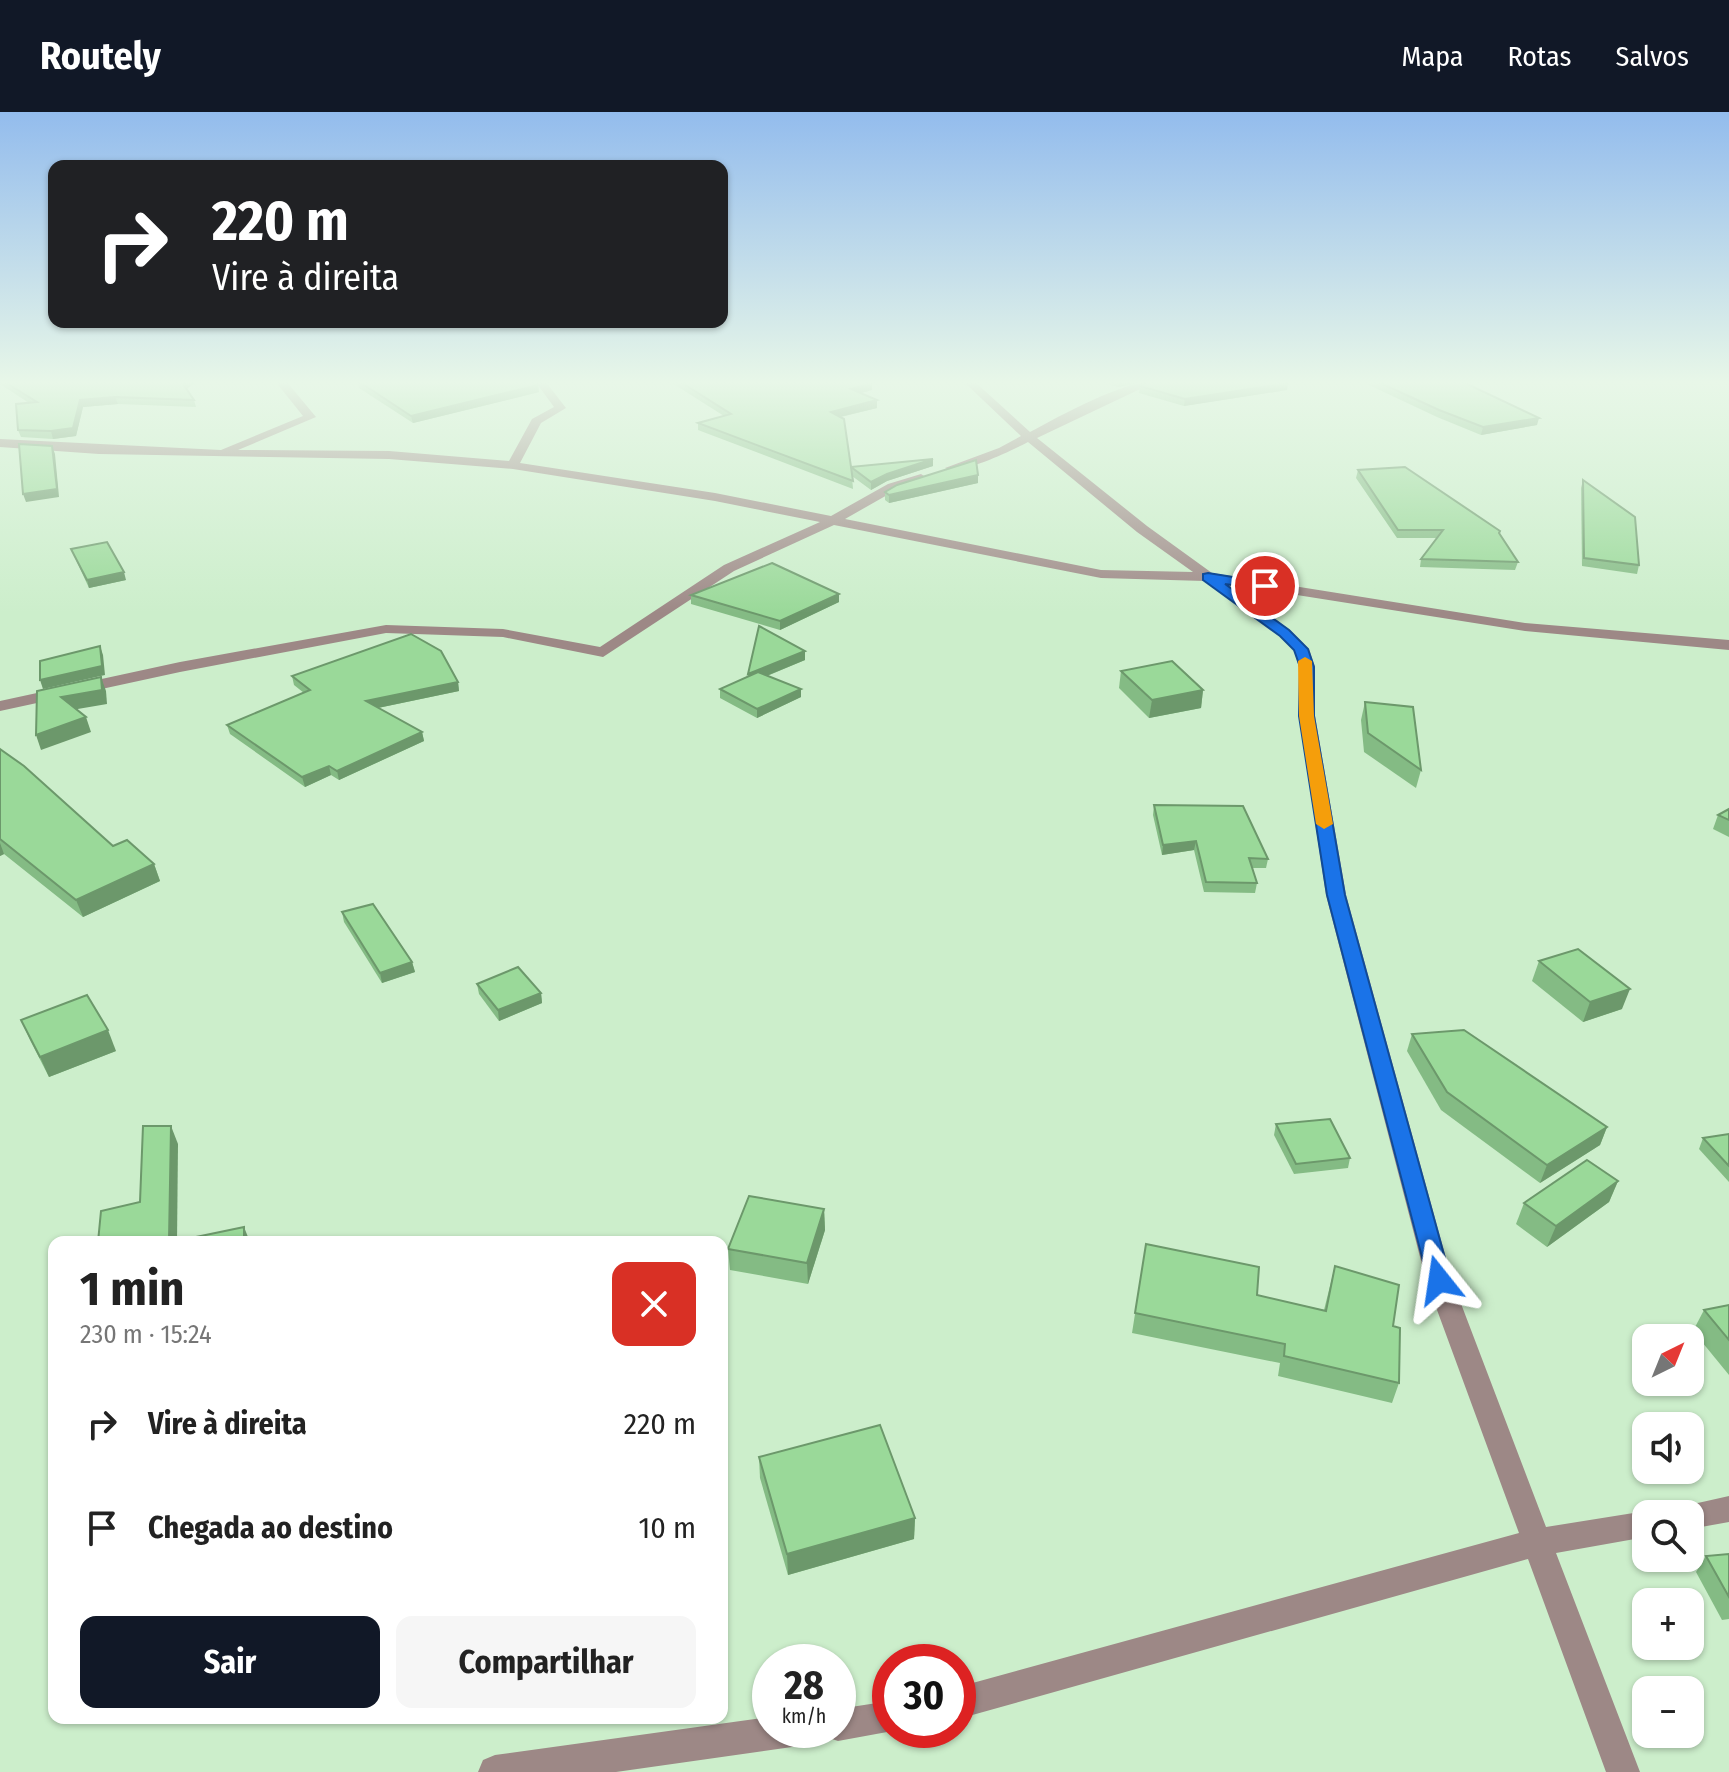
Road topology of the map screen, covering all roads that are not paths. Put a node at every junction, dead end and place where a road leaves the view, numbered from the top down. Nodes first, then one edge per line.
1 (432, 458) edge
2 (516, 458) edge
3 (980, 458) edge
4 (1055, 458) edge
5 (513, 465) junction
6 (832, 521) junction
7 (1208, 577) junction
8 (1729, 645) edge
9 (0, 706) edge
10 (1729, 1509) edge
11 (1704, 1513) edge
12 (1632, 1526) edge
13 (1538, 1542) junction
14 (976, 1698) edge
15 (752, 1737) edge
16 (545, 1769) edge
17 (495, 1772) edge
18 (1623, 1772) edge

1 - 5 street
2 - 5 street
3 - 6 street
4 - 7 street
5 - 6 street
6 - 7 street
6 - 9 street
7 - 8 street
7 - 13 street
10 - 11 street
12 - 13 street
13 - 14 street
13 - 18 street
15 - 16 street
16 - 17 street

